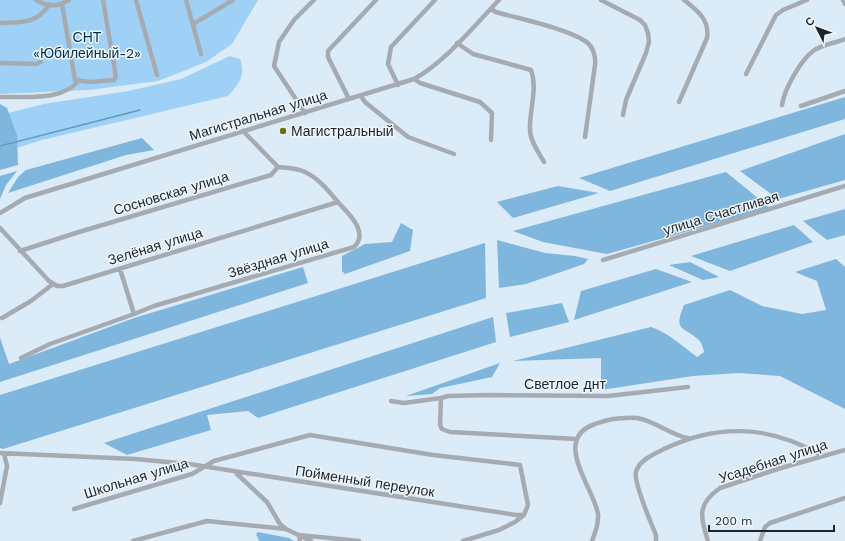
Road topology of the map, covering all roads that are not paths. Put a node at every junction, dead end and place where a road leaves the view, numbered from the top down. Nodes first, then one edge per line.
1 (36, 0) edge
2 (103, 0) edge
3 (136, 0) edge
4 (186, 0) edge
5 (233, 0) edge
6 (314, 0) edge
7 (376, 0) edge
8 (435, 0) edge
9 (499, 0) edge
10 (601, 0) edge
11 (684, 0) edge
12 (806, 0) edge
13 (843, 0) edge
14 (65, 2) edge
15 (845, 4) edge
16 (48, 6) junction
17 (491, 9) junction
18 (0, 23) edge
19 (193, 24) junction
20 (845, 39) edge
21 (457, 43) junction
22 (201, 54) dead end
23 (41, 62) dead end
24 (0, 63) edge
25 (746, 74) dead end
26 (157, 75) dead end
27 (414, 79) junction
28 (79, 80) junction
29 (398, 85) junction
30 (845, 91) edge
31 (361, 96) junction
32 (0, 97) edge
33 (349, 99) junction
34 (679, 102) dead end
35 (782, 105) dead end
36 (801, 106) dead end
37 (305, 113) junction
38 (623, 115) dead end
39 (243, 131) junction
40 (584, 137) dead end
41 (491, 140) dead end
42 (454, 154) dead end
43 (544, 162) dead end
44 (278, 167) junction
45 (845, 186) edge
46 (338, 202) junction
47 (0, 213) edge
48 (0, 228) edge
49 (20, 251) junction
50 (603, 260) dead end
51 (120, 269) junction
52 (53, 284) junction
53 (134, 314) junction
54 (2, 318) dead end
55 (22, 358) dead end
56 (688, 387) dead end
57 (441, 398) junction
58 (391, 401) dead end
59 (689, 438) junction
60 (576, 439) junction
61 (845, 450) edge
62 (2, 453) edge
63 (821, 456) junction
64 (204, 467) junction
65 (236, 473) junction
66 (845, 498) edge
67 (0, 502) edge
68 (74, 509) dead end
69 (524, 515) junction
70 (286, 529) junction
71 (299, 534) junction
72 (133, 541) edge
73 (300, 541) edge
74 (311, 541) edge
75 (359, 541) edge
76 (463, 541) edge
77 (592, 541) edge
78 (656, 541) edge
79 (708, 541) edge
80 (760, 541) edge

1 - 16 street
2 - 28 street
3 - 26 street
4 - 19 street
5 - 19 street
6 - 37 street
7 - 33 street
8 - 29 street
9 - 17 street, Магистральная улица
10 - 38 street
11 - 34 street
12 - 25 street
13 - 15 street
14 - 16 street
14 - 28 street
16 - 18 street
17 - 21 street, Магистральная улица
17 - 40 street
19 - 22 street
20 - 35 street
21 - 27 street, Магистральная улица
21 - 43 street
23 - 24 street
27 - 29 street, Магистральная улица
27 - 41 street
28 - 32 street
29 - 31 street, Магистральная улица
30 - 36 street
31 - 33 street, Магистральная улица
31 - 42 street
33 - 37 street, Магистральная улица
37 - 39 street, Магистральная улица
39 - 44 street
39 - 47 street, Магистральная улица
44 - 46 street, Звёздная улица
44 - 49 street, Сосновская улица
45 - 50 street, улица Счастливая
46 - 51 street, Зелёная улица
46 - 53 street, Звёздная улица
48 - 49 street
49 - 52 street
51 - 52 street, Зелёная улица
51 - 53 street
52 - 54 street
53 - 55 street
56 - 57 street, Светлое днт
57 - 58 street, Светлое днт
57 - 60 street
59 - 60 street
59 - 63 street
59 - 78 street
60 - 77 street
61 - 63 street, Усадебная улица
62 - 64 street, Пойменный переулок
62 - 67 street
63 - 79 street, Усадебная улица
64 - 65 street, Пойменный переулок
64 - 68 street, Школьная улица
64 - 69 street, Школьная улица
65 - 69 street, Пойменный переулок
65 - 70 street
66 - 80 street
69 - 76 street
70 - 71 street
70 - 72 street
71 - 73 street
71 - 74 street
71 - 75 street

